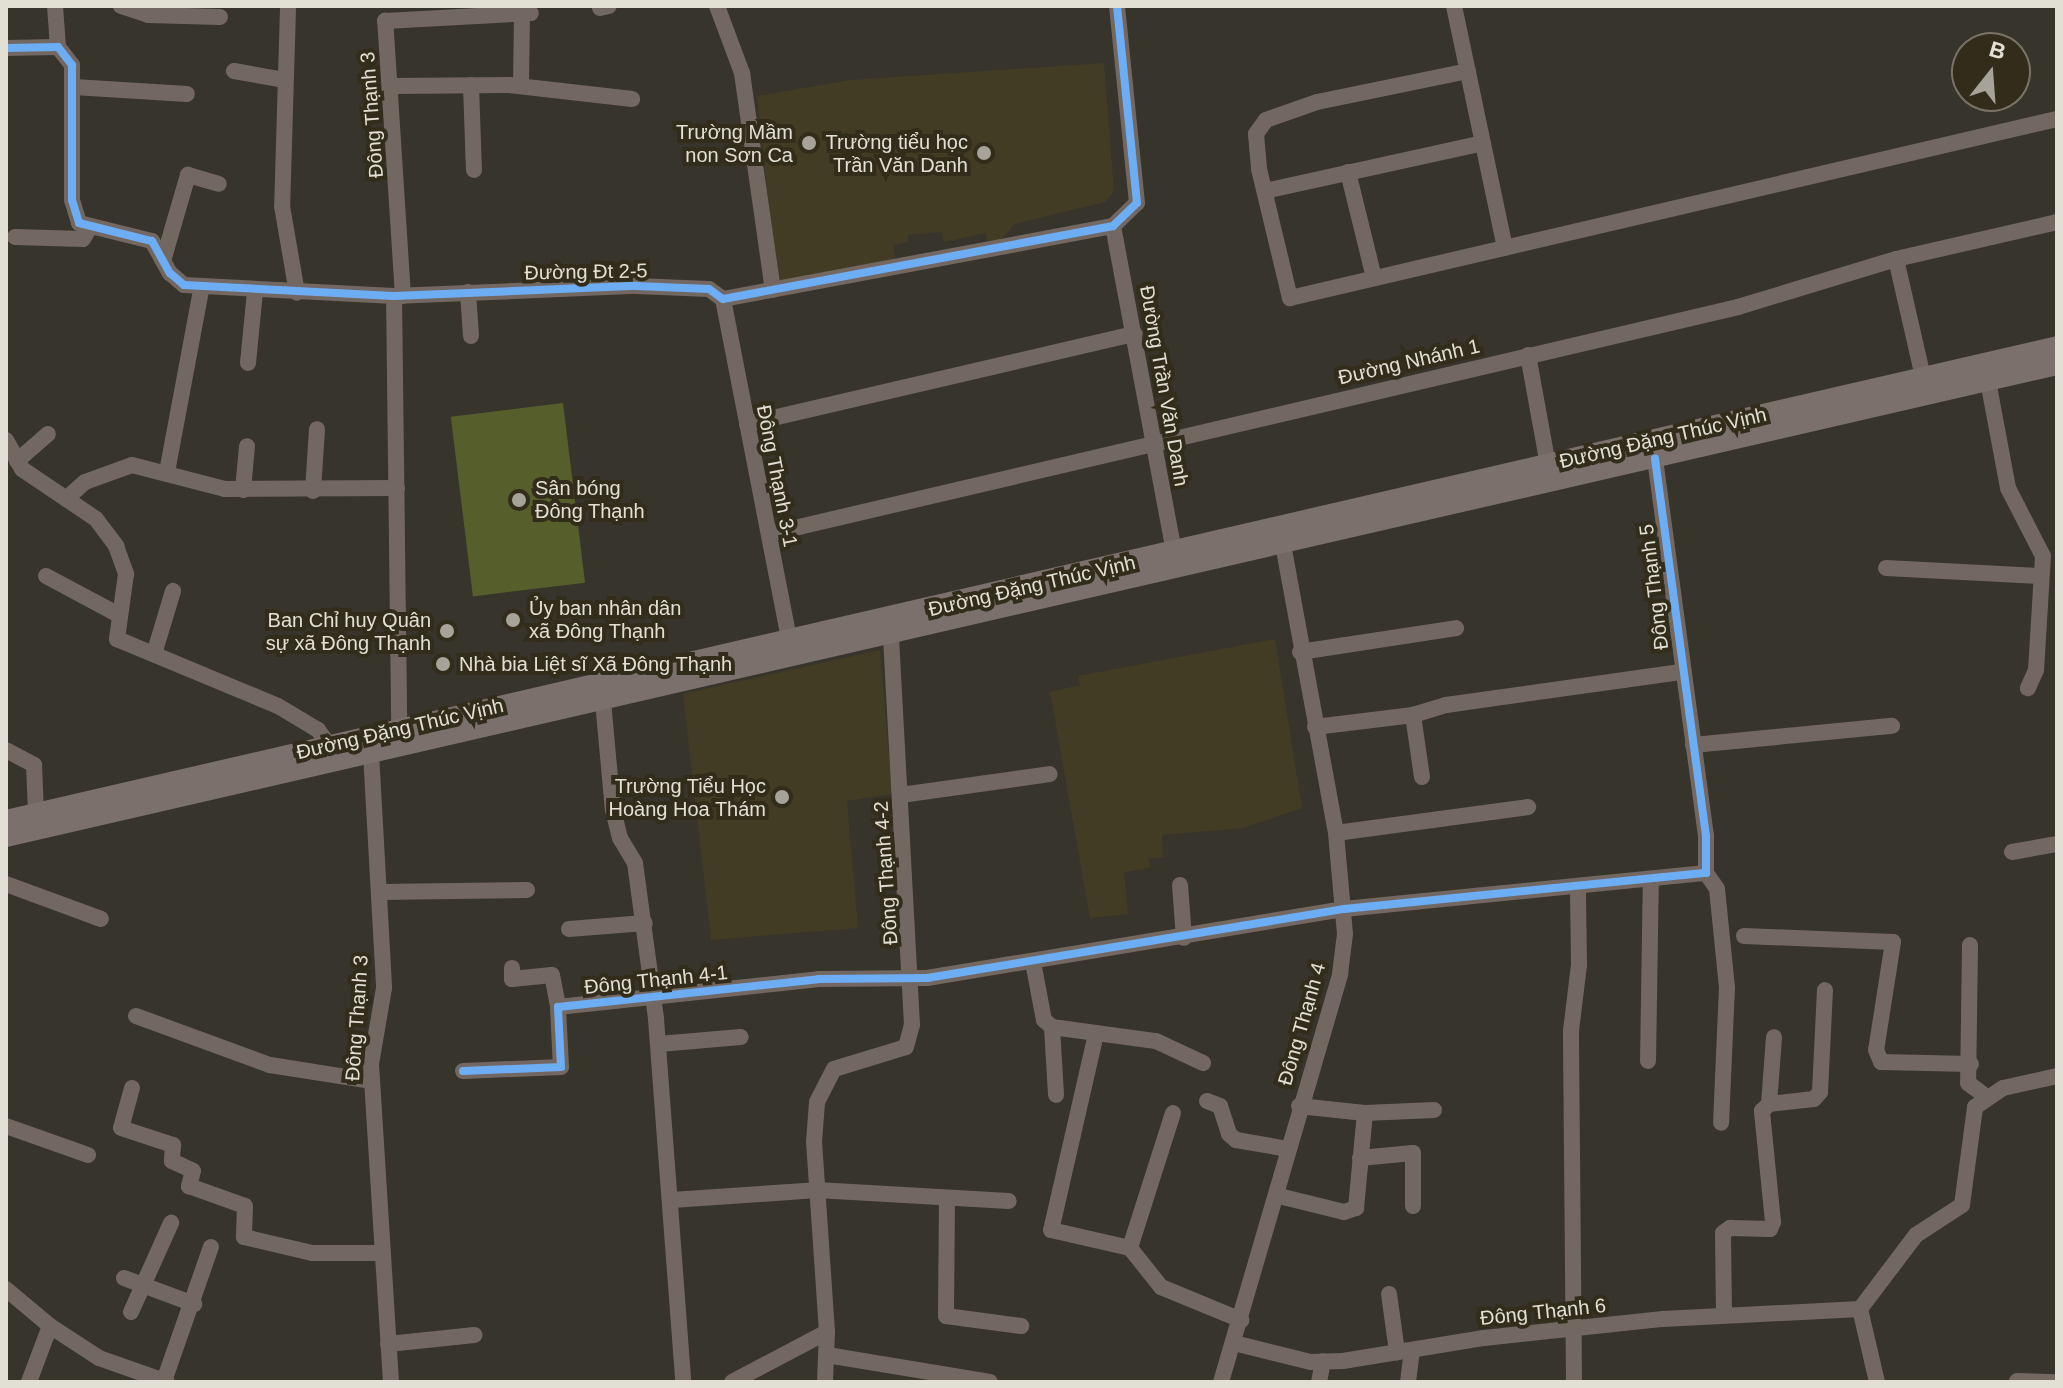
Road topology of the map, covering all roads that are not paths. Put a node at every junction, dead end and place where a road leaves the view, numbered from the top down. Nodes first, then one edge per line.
1 (55, 6) edge
2 (121, 6) edge
3 (717, 6) edge
4 (1117, 6) edge
5 (1454, 6) edge
6 (288, 9) dead end
7 (385, 14) edge
8 (220, 17) dead end
9 (58, 47) junction
10 (6, 48) edge
11 (234, 71) dead end
12 (1468, 71) junction
13 (285, 80) junction
14 (471, 85) junction
15 (393, 86) junction
16 (521, 86) junction
17 (74, 87) junction
18 (187, 94) dead end
19 (632, 99) dead end
20 (2057, 119) edge
21 (1483, 143) junction
22 (474, 170) dead end
23 (1348, 172) junction
24 (219, 184) dead end
25 (1265, 191) junction
26 (2057, 222) edge
27 (1113, 226) junction
28 (89, 229) junction
29 (15, 237) dead end
30 (1505, 248) junction
31 (1896, 259) junction
32 (163, 261) junction
33 (1374, 278) junction
34 (201, 290) junction
35 (773, 290) junction
36 (255, 292) junction
37 (468, 292) junction
38 (297, 293) junction
39 (398, 296) junction
40 (723, 299) junction
41 (1135, 334) junction
42 (471, 336) dead end
43 (2057, 346) edge
44 (1528, 355) junction
45 (248, 363) dead end
46 (2057, 365) edge
47 (1923, 377) junction
48 (1988, 381) junction
49 (747, 424) junction
50 (317, 429) dead end
51 (48, 434) dead end
52 (6, 440) edge
53 (1154, 442) junction
54 (247, 446) dead end
55 (1655, 458) junction
56 (1548, 465) junction
57 (15, 467) edge
58 (167, 472) junction
59 (397, 488) junction
60 (243, 490) junction
61 (313, 491) junction
62 (66, 499) junction
63 (769, 534) junction
64 (1281, 537) junction
65 (1174, 553) junction
66 (1886, 568) dead end
67 (46, 576) dead end
68 (2039, 576) junction
69 (173, 591) dead end
70 (119, 615) junction
71 (1456, 628) dead end
72 (891, 637) junction
73 (791, 650) junction
74 (1300, 652) junction
75 (154, 654) junction
76 (1681, 672) junction
77 (2028, 688) dead end
78 (603, 701) junction
79 (1413, 715) junction
80 (1892, 726) dead end
81 (1315, 727) junction
82 (399, 730) junction
83 (329, 745) junction
84 (368, 745) junction
85 (1693, 745) junction
86 (6, 750) edge
87 (1050, 774) dead end
88 (1422, 777) dead end
89 (901, 795) junction
90 (1528, 807) dead end
91 (36, 813) junction
92 (6, 820) edge
93 (1336, 833) junction
94 (6, 837) edge
95 (2057, 844) edge
96 (2012, 852) dead end
97 (1706, 873) junction
98 (1651, 880) junction
99 (6, 884) edge
100 (1180, 885) dead end
101 (1578, 889) junction
102 (527, 890) dead end
103 (381, 892) junction
104 (1344, 909) junction
105 (101, 919) dead end
106 (645, 923) junction
107 (569, 929) dead end
108 (1744, 936) dead end
109 (1184, 938) junction
110 (1970, 945) dead end
111 (1033, 962) junction
112 (512, 968) dead end
113 (913, 979) junction
114 (1825, 990) dead end
115 (654, 995) junction
116 (558, 1007) junction
117 (136, 1016) dead end
118 (1052, 1027) junction
119 (1096, 1034) junction
120 (741, 1037) dead end
121 (1774, 1037) dead end
122 (659, 1044) junction
123 (1648, 1061) dead end
124 (1203, 1063) dead end
125 (1971, 1064) junction
126 (463, 1071) dead end
127 (2057, 1076) edge
128 (371, 1081) junction
129 (132, 1088) dead end
130 (1056, 1095) dead end
131 (1985, 1096) junction
132 (1207, 1101) dead end
133 (1769, 1104) junction
134 (1299, 1106) junction
135 (1434, 1110) dead end
136 (1173, 1113) dead end
137 (1365, 1113) junction
138 (1721, 1123) dead end
139 (6, 1126) edge
140 (1288, 1149) junction
141 (88, 1155) dead end
142 (1360, 1158) junction
143 (817, 1190) junction
144 (1279, 1196) junction
145 (947, 1198) junction
146 (672, 1200) junction
147 (1009, 1201) dead end
148 (1413, 1206) dead end
149 (171, 1223) dead end
150 (211, 1247) dead end
151 (1130, 1248) junction
152 (381, 1253) junction
153 (124, 1278) dead end
154 (145, 1286) junction
155 (6, 1289) edge
156 (1389, 1294) dead end
157 (194, 1304) junction
158 (1860, 1309) junction
159 (131, 1312) dead end
160 (1724, 1315) junction
161 (1241, 1320) junction
162 (50, 1326) junction
163 (1021, 1326) dead end
164 (1573, 1331) junction
165 (827, 1332) junction
166 (475, 1335) dead end
167 (1234, 1343) junction
168 (388, 1344) junction
169 (1404, 1351) junction
170 (827, 1355) junction
171 (1323, 1361) junction
172 (2017, 1381) edge
173 (29, 1382) edge
174 (166, 1382) edge
175 (391, 1382) edge
176 (683, 1382) edge
177 (732, 1382) edge
178 (825, 1382) edge
179 (990, 1382) edge
180 (1221, 1382) edge
181 (1319, 1382) edge
182 (1408, 1382) edge
183 (1574, 1382) edge
184 (1877, 1382) edge
185 (2055, 1382) edge

1 - 9 street
2 - 8 street
3 - 35 street
4 - 27 street
5 - 12 street
6 - 13 street
7 - 15 street, Đông Thạnh 3
7 - 16 street, Đông Thạnh 3
9 - 10 street
9 - 17 street
11 - 13 street
12 - 21 street
12 - 25 street
13 - 38 street
14 - 15 street
14 - 16 street
14 - 22 street
15 - 39 street, Đông Thạnh 3
16 - 19 street
17 - 18 street
17 - 28 street
20 - 30 street
21 - 23 street
21 - 30 street
23 - 25 street
23 - 33 street
24 - 32 street
25 - 33 street
26 - 31 street, Đường Nhánh 1
27 - 35 street, Đường Đt 2-5
27 - 41 street, Đường Trần Văn Danh
28 - 29 street
28 - 32 street
30 - 33 street
31 - 44 street, Đường Nhánh 1
31 - 47 street
32 - 34 street
34 - 36 street, Đường Đt 2-5
34 - 58 street
35 - 40 street, Đường Đt 2-5
36 - 38 street, Đường Đt 2-5
36 - 45 street
37 - 39 street, Đường Đt 2-5
37 - 40 street, Đường Đt 2-5
37 - 42 street
38 - 39 street, Đường Đt 2-5
39 - 59 street, Đông Thạnh 3
40 - 49 street, Đông Thạnh 3-1
41 - 49 street
41 - 53 street, Đường Trần Văn Danh
43 - 47 main road, Đường Đặng Thúc Vịnh
44 - 53 street, Đường Nhánh 1
44 - 56 street
46 - 48 main road, Đường Đặng Thúc Vịnh
47 - 56 main road, Đường Đặng Thúc Vịnh
48 - 55 main road, Đường Đặng Thúc Vịnh
48 - 68 street
49 - 63 street, Đông Thạnh 3-1
50 - 61 street
51 - 57 street
52 - 57 street
53 - 63 street, Đường Nhánh 1
53 - 65 street, Đường Trần Văn Danh
54 - 60 street
55 - 64 main road, Đường Đặng Thúc Vịnh
55 - 76 street, Đông Thạnh 5
56 - 64 main road, Đường Đặng Thúc Vịnh
57 - 62 street
58 - 60 street
58 - 62 street
59 - 61 street
59 - 82 street, Đông Thạnh 3
60 - 61 street
62 - 70 street
63 - 73 street, Đông Thạnh 3-1
64 - 65 main road, Đường Đặng Thúc Vịnh
64 - 72 main road, Đường Đặng Thúc Vịnh
64 - 74 street, Đông Thạnh 4
65 - 73 main road, Đường Đặng Thúc Vịnh
66 - 68 street
67 - 70 street
68 - 77 street
69 - 75 street
70 - 75 street
71 - 74 street
72 - 73 main road, Đường Đặng Thúc Vịnh
72 - 89 street, Đông Thạnh 4-2
73 - 78 main road, Đường Đặng Thúc Vịnh
73 - 82 main road, Đường Đặng Thúc Vịnh
74 - 81 street, Đông Thạnh 4
75 - 83 street
76 - 79 street
76 - 85 street, Đông Thạnh 5
78 - 84 main road, Đường Đặng Thúc Vịnh
78 - 106 street
79 - 81 street
79 - 88 street
80 - 85 street
81 - 93 street, Đông Thạnh 4
82 - 84 main road, Đường Đặng Thúc Vịnh
83 - 84 main road, Đường Đặng Thúc Vịnh
83 - 91 main road, Đường Đặng Thúc Vịnh
84 - 94 main road, Đường Đặng Thúc Vịnh
84 - 103 street, Đông Thạnh 3
85 - 97 street, Đông Thạnh 5
86 - 91 street
87 - 89 street
89 - 113 street, Đông Thạnh 4-2
90 - 93 street
91 - 92 main road, Đường Đặng Thúc Vịnh
93 - 104 street, Đông Thạnh 4
95 - 96 street
97 - 98 street
97 - 138 street, Đông Thạnh 5
98 - 101 street
98 - 123 street
99 - 105 street
100 - 109 street
101 - 104 street
101 - 164 street
102 - 103 street
103 - 128 street, Đông Thạnh 3
104 - 109 street, Đông Thạnh 4-1
104 - 134 street, Đông Thạnh 4
106 - 107 street
106 - 115 street
108 - 125 street
109 - 111 street, Đông Thạnh 4-1
110 - 125 street
111 - 113 street, Đông Thạnh 4-1
111 - 118 street
112 - 116 street
113 - 115 street, Đông Thạnh 4-1
113 - 143 street, Đông Thạnh 4-2
114 - 133 street
115 - 116 street, Đông Thạnh 4-1
115 - 122 street
116 - 126 street, Đông Thạnh 4-1
117 - 128 street
118 - 119 street
118 - 130 street
119 - 124 street
119 - 151 street
120 - 122 street
121 - 133 street
122 - 146 street
125 - 131 street
127 - 131 street
128 - 152 street, Đông Thạnh 3
129 - 152 street
131 - 158 street
132 - 140 street
133 - 160 street
134 - 137 street
134 - 140 street, Đông Thạnh 4
135 - 137 street
136 - 151 street
137 - 142 street
139 - 141 street
140 - 144 street, Đông Thạnh 4
142 - 144 street
142 - 148 street
143 - 145 street
143 - 146 street
143 - 165 street, Đông Thạnh 4-2
144 - 161 street, Đông Thạnh 4
145 - 147 street
145 - 163 street
146 - 176 street
149 - 154 street
150 - 157 street
151 - 161 street
152 - 168 street, Đông Thạnh 3
153 - 154 street
154 - 157 street
154 - 159 street
155 - 162 street
156 - 169 street
157 - 174 street
158 - 160 street, Đông Thạnh 6
158 - 184 street
160 - 164 street, Đông Thạnh 6
161 - 167 street, Đông Thạnh 4
162 - 173 street
162 - 174 street
164 - 169 street, Đông Thạnh 6
164 - 183 street
165 - 170 street, Đông Thạnh 4-2
165 - 177 street
166 - 168 street
167 - 171 street, Đông Thạnh 6
167 - 180 street, Đông Thạnh 4
168 - 175 street, Đông Thạnh 3
169 - 171 street, Đông Thạnh 6
169 - 182 street
170 - 178 street, Đông Thạnh 4-2
170 - 179 street
171 - 181 street
172 - 185 street

